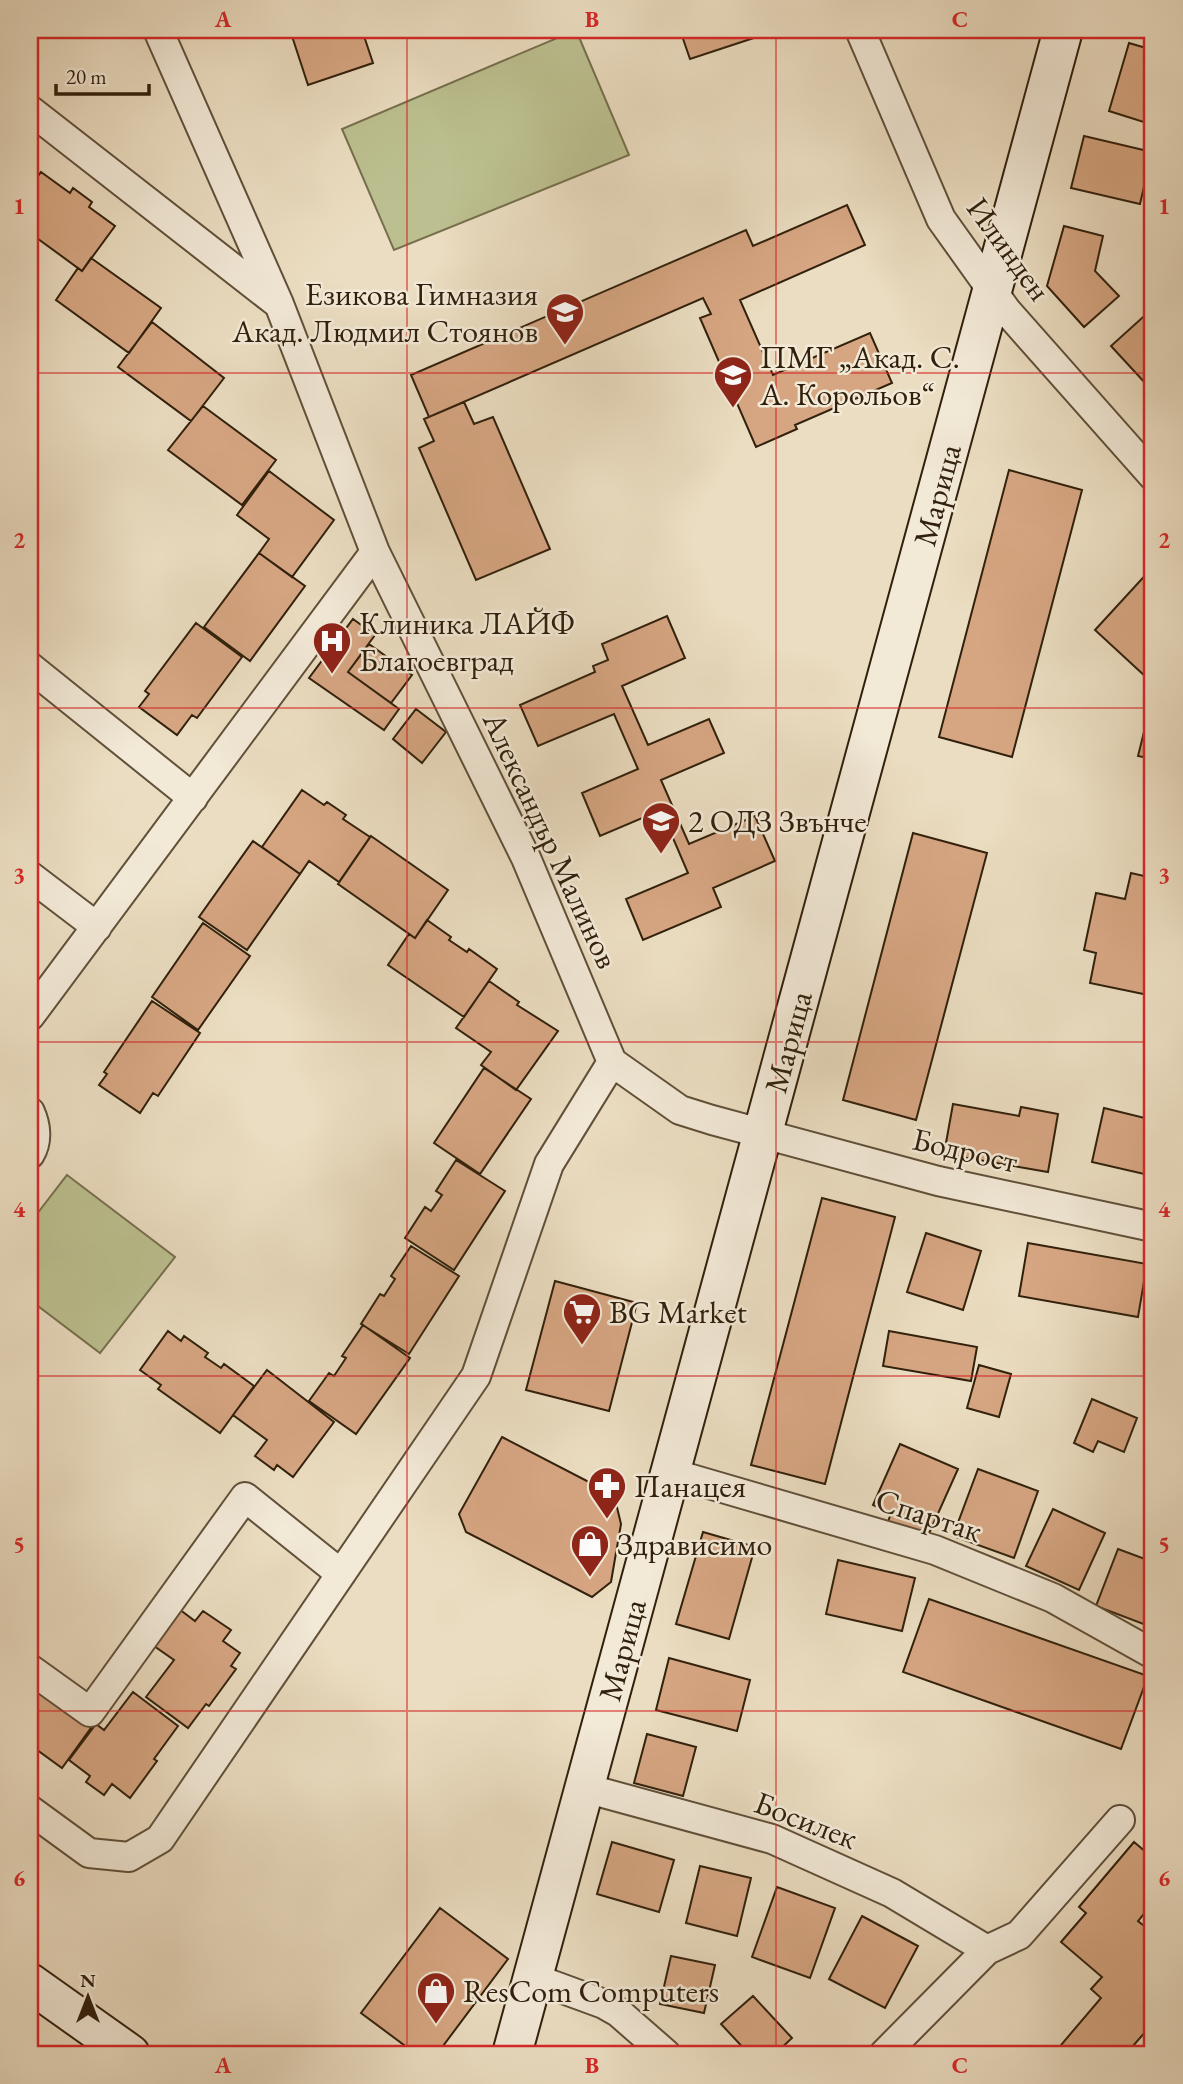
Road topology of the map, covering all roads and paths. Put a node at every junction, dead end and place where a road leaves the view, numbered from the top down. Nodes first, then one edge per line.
1 (158, 30) edge
2 (860, 30) edge
3 (1063, 30) edge
4 (30, 110) edge
5 (992, 290) junction
6 (279, 304) junction
7 (1153, 476) edge
8 (375, 552) junction
9 (30, 667) edge
10 (193, 798) junction
11 (30, 876) edge
12 (97, 927) junction
13 (30, 1016) edge
14 (612, 1062) junction
15 (30, 1112) edge
16 (762, 1135) junction
17 (30, 1154) edge
18 (1153, 1227) edge
19 (671, 1473) junction
20 (341, 1574) junction
21 (1153, 1654) edge
22 (30, 1669) edge
23 (585, 1788) junction
24 (30, 1810) edge
25 (1121, 1820) dead end
26 (987, 1950) junction
27 (533, 1978) junction
28 (30, 1983) edge
29 (130, 2054) edge
30 (512, 2054) edge
31 (666, 2054) edge
32 (884, 2054) edge

1 - 6 street, Александър Малинов
2 - 5 street, Илинден
3 - 5 street, Марица
4 - 6 street
5 - 7 street, Илинден
5 - 16 street, Марица
6 - 8 street, Александър Малинов
8 - 10 street
8 - 14 street, Александър Малинов
9 - 10 street
10 - 12 street
11 - 12 street
12 - 13 street
14 - 16 street
14 - 20 street
15 - 17 street
16 - 18 street, Бодрост
16 - 19 street, Марица
19 - 21 street, Спартак
19 - 23 street, Марица
20 - 22 street
20 - 24 street
23 - 26 street, Босилек
23 - 27 street, Марица
25 - 26 street
26 - 32 street
27 - 30 street, Марица
27 - 31 street
28 - 29 street

